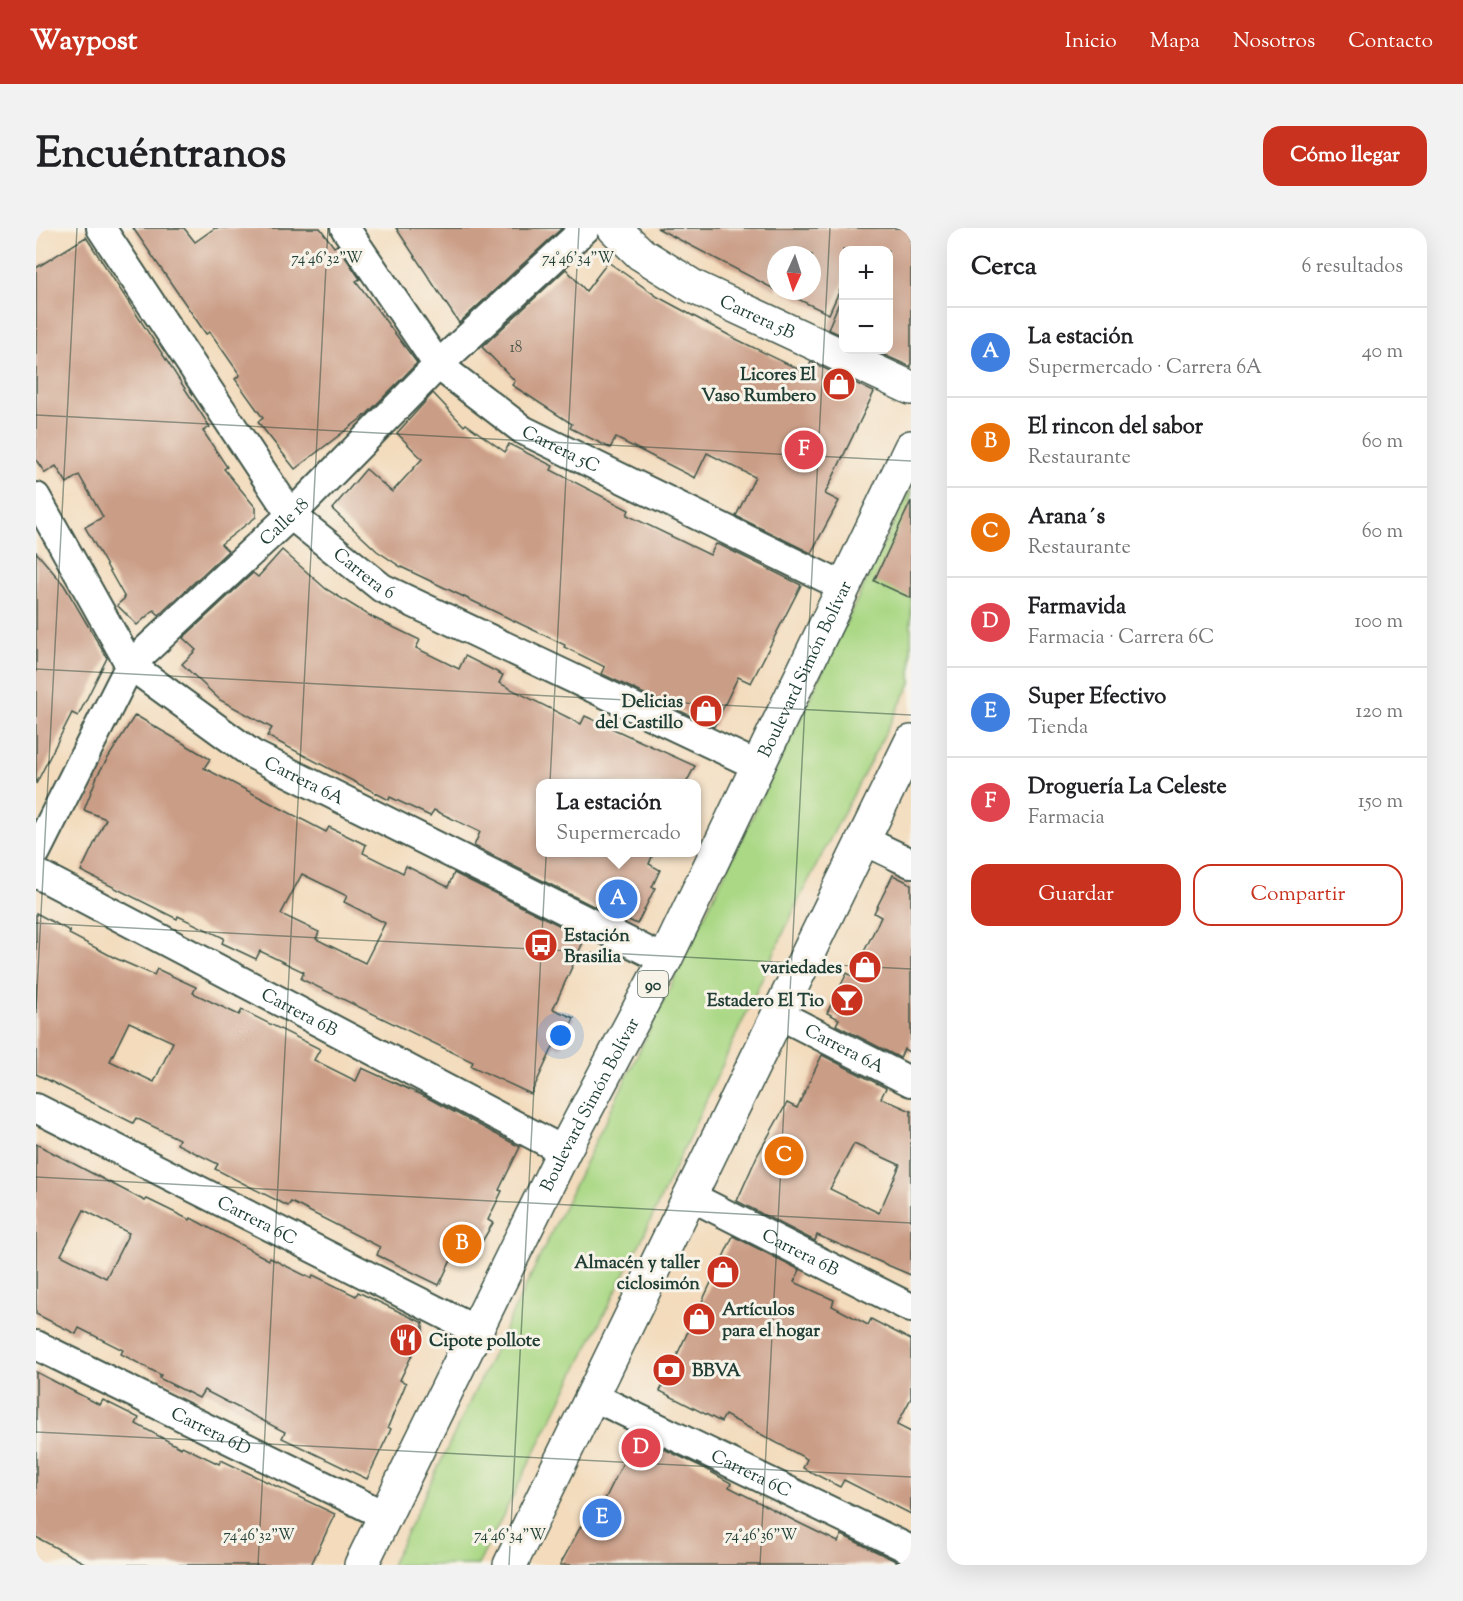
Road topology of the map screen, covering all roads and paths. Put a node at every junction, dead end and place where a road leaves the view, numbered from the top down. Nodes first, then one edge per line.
1 (102, 228) edge
2 (345, 228) edge
3 (586, 228) edge
4 (614, 228) edge
5 (438, 365) junction
6 (911, 388) edge
7 (911, 447) edge
8 (36, 497) edge
9 (291, 514) junction
10 (844, 587) junction
11 (130, 665) junction
12 (911, 742) edge
13 (758, 766) junction
14 (863, 840) junction
15 (36, 852) edge
16 (911, 862) edge
17 (36, 873) edge
18 (665, 960) junction
19 (778, 1014) junction
20 (911, 1082) edge
21 (36, 1108) edge
22 (564, 1151) junction
23 (690, 1196) junction
24 (911, 1308) edge
25 (477, 1331) junction
26 (36, 1345) edge
27 (592, 1396) junction
28 (386, 1516) junction
29 (911, 1550) edge
30 (361, 1565) edge
31 (510, 1565) edge

1 - 9 street, Carrera 6
2 - 5 street, Carrera 5C
3 - 5 street, Calle 18
4 - 6 main road, Carrera 5B
5 - 9 street, Calle 18
5 - 10 street, Carrera 5C
7 - 10 main road, Boulevard Simón Bolívar / 90
8 - 11 street, Carrera 6A
9 - 11 street, Calle 18
9 - 13 street, Carrera 6
10 - 13 main road, Boulevard Simón Bolívar / 90
11 - 15 street, Calle 18
11 - 18 street, Carrera 6A
12 - 14 main road
13 - 18 main road, Boulevard Simón Bolívar / 90
14 - 16 street
14 - 19 main road
17 - 22 street, Carrera 6B
18 - 22 main road, Boulevard Simón Bolívar / 90
19 - 20 street, Carrera 6A
19 - 23 main road
21 - 25 street, Carrera 6C
22 - 25 main road, Boulevard Simón Bolívar / 90
23 - 24 street, Carrera 6B
23 - 27 main road
25 - 28 main road, Boulevard Simón Bolívar / 90
26 - 28 street, Carrera 6D
27 - 29 street, Carrera 6C
27 - 31 main road
28 - 30 main road, Boulevard Simón Bolívar / 90

